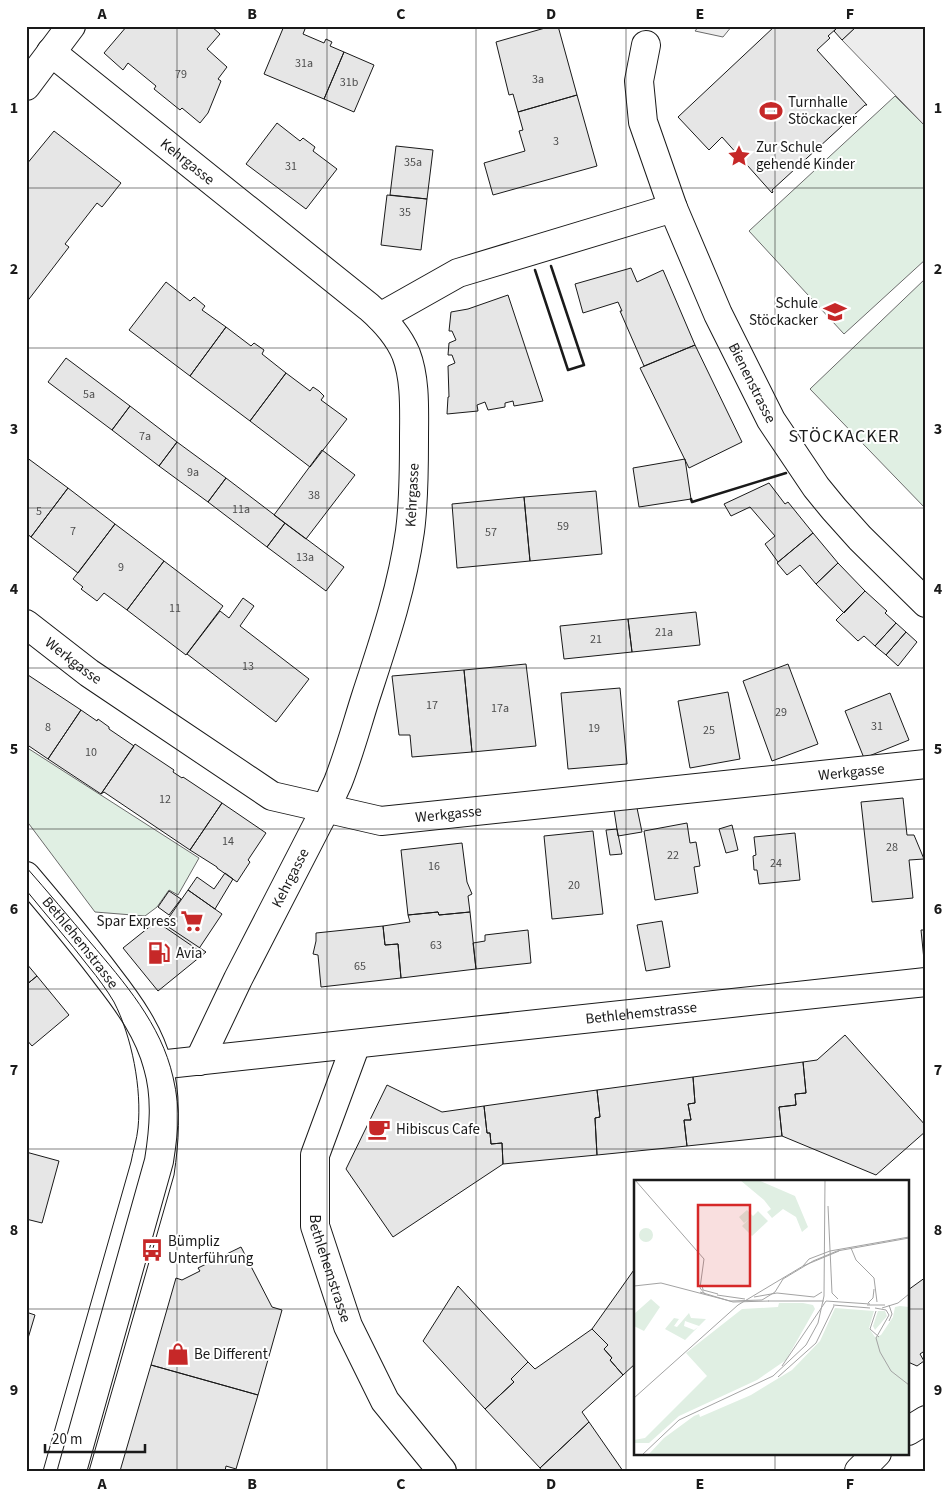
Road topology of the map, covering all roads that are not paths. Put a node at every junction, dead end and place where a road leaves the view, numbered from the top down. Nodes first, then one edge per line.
1 (71, 26) edge
2 (646, 45) dead end
3 (51, 52) junction
4 (26, 86) edge
5 (673, 208) junction
6 (380, 317) junction
7 (926, 602) edge
8 (26, 624) edge
9 (926, 764) edge
10 (326, 808) junction
11 (26, 876) edge
12 (926, 982) edge
13 (356, 1044) junction
14 (198, 1061) junction
15 (158, 1065) junction
16 (926, 1420) edge
17 (910, 1431) edge
18 (876, 1454) edge
19 (72, 1471) edge
20 (442, 1471) edge
21 (859, 1471) edge

1 - 3 street
2 - 5 street, Bienenstrasse
3 - 4 street
3 - 6 street, Kehrgasse
5 - 6 street
5 - 7 street, Bienenstrasse
6 - 10 street, Kehrgasse
8 - 10 street, Werkgasse
9 - 10 street, Werkgasse
10 - 14 street, Kehrgasse
11 - 15 street, Bethlehemstrasse
12 - 13 street, Bethlehemstrasse
13 - 14 street, Bethlehemstrasse
13 - 20 street, Bethlehemstrasse
14 - 15 street, Bethlehemstrasse
15 - 19 street, Bethlehemstrasse
16 - 17 street
18 - 21 street

